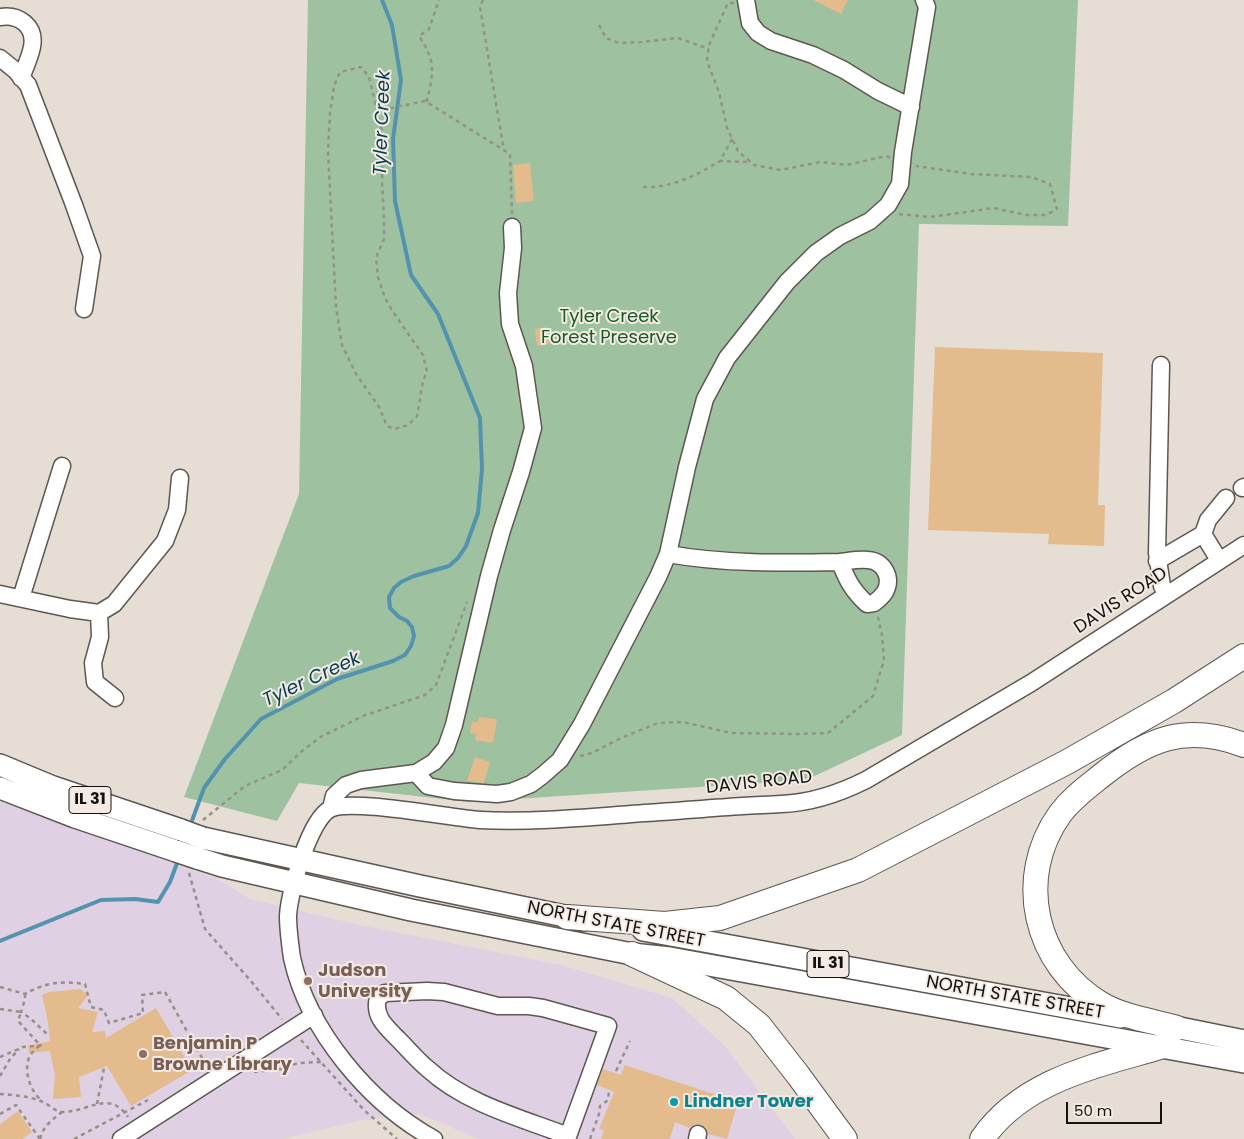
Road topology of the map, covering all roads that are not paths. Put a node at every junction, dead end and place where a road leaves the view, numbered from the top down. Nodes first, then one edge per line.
1 (924, 0) edge
2 (746, 1) edge
3 (0, 17) edge
4 (0, 58) edge
5 (22, 78) junction
6 (910, 107) junction
7 (512, 227) road end
8 (84, 309) dead end
9 (1161, 365) dead end
10 (62, 466) dead end
11 (180, 478) dead end
12 (1226, 498) dead end
13 (1203, 534) junction
14 (1244, 545) edge
15 (668, 554) junction
16 (1220, 560) junction
17 (1157, 561) junction
18 (840, 562) junction
19 (0, 594) edge
20 (1167, 595) junction
21 (21, 598) junction
22 (99, 613) junction
23 (1244, 656) edge
24 (115, 698) dead end
25 (1244, 744) edge
26 (0, 765) edge
27 (416, 773) junction
28 (0, 788) edge
29 (331, 808) junction
30 (302, 861) junction
31 (294, 883) junction
32 (567, 917) junction
33 (632, 954) junction
34 (314, 1015) junction
35 (1177, 1028) junction
36 (1244, 1041) edge
37 (1160, 1047) junction
38 (1244, 1062) edge
39 (129, 1126) edge
40 (568, 1138) edge
41 (434, 1139) edge
42 (845, 1139) edge
43 (982, 1139) edge

1 - 6 street
2 - 6 street
3 - 5 street
4 - 5 street
5 - 8 street
6 - 15 street
7 - 27 street
9 - 17 street
10 - 21 street
11 - 22 street
12 - 13 street
13 - 16 street
13 - 17 street
14 - 16 street, DAVIS ROAD
15 - 18 street
15 - 27 street
16 - 20 street, DAVIS ROAD
17 - 20 street
18 - 18 street
19 - 21 street
20 - 29 street, DAVIS ROAD
21 - 22 street
22 - 24 street
23 - 32 highway
25 - 35 highway
26 - 30 main road, NORTH STATE STREET / IL 31, bridge
27 - 29 street
28 - 31 main road, NORTH STATE STREET / IL 31, bridge
29 - 30 street
30 - 31 street
30 - 32 main road, NORTH STATE STREET / IL 31
31 - 33 main road, NORTH STATE STREET / IL 31
31 - 34 street
32 - 35 main road, NORTH STATE STREET / IL 31
33 - 37 main road, NORTH STATE STREET / IL 31
33 - 42 highway
34 - 39 street
34 - 41 street
35 - 36 main road, NORTH STATE STREET / IL 31
37 - 38 main road, NORTH STATE STREET / IL 31
37 - 43 highway
40 - 40 street

